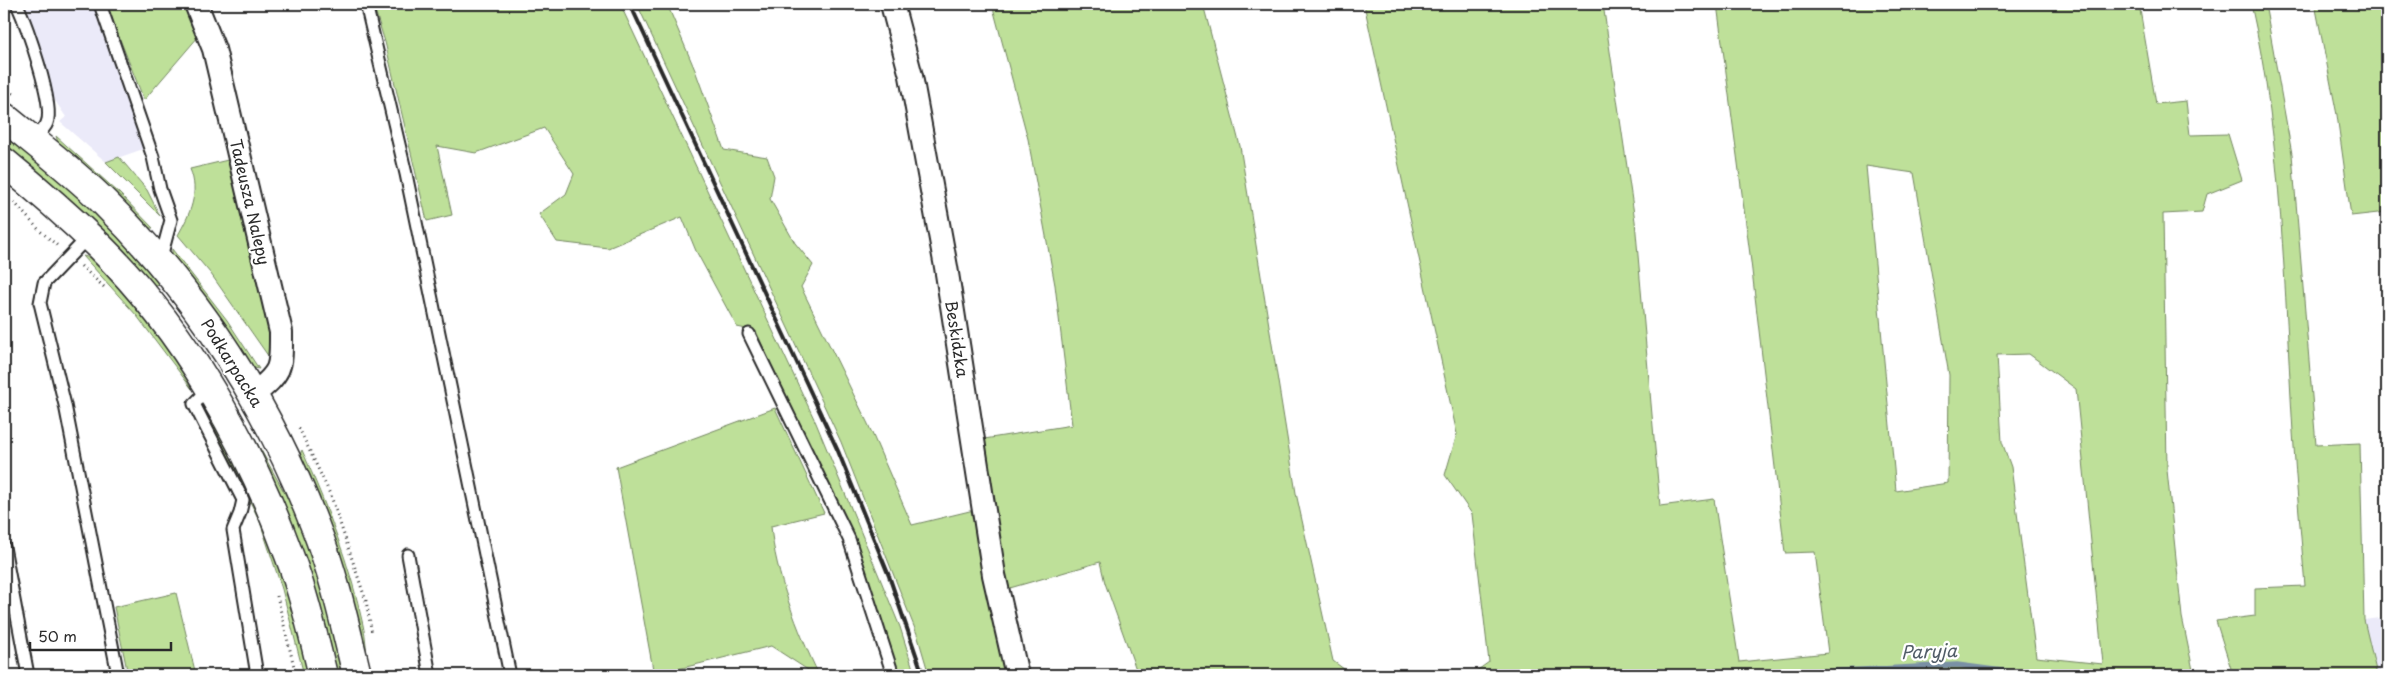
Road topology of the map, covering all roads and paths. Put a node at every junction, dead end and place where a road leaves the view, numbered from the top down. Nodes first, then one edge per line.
1 (16, 4) edge
2 (100, 4) edge
3 (196, 4) edge
4 (366, 4) edge
5 (892, 4) edge
6 (4, 117) edge
7 (32, 140) junction
8 (4, 162) edge
9 (10, 198) dead end
10 (88, 237) junction
11 (68, 255) junction
12 (160, 261) junction
13 (105, 288) dead end
14 (155, 310) junction
15 (749, 334) dead end
16 (219, 339) junction
17 (210, 389) junction
18 (254, 394) junction
19 (4, 547) edge
20 (408, 555) dead end
21 (275, 587) dead end
22 (28, 675) edge
23 (118, 675) edge
24 (257, 675) edge
25 (296, 675) edge
26 (323, 675) edge
27 (357, 675) edge
28 (430, 675) edge
29 (510, 675) edge
30 (893, 675) edge
31 (1017, 675) edge

1 - 7 lane
2 - 12 lane
3 - 18 street, Tadeusza Nalepy
4 - 29 lane
5 - 31 street, Beskidzka
6 - 7 highway, Podkarpacka
7 - 12 highway, Podkarpacka
8 - 10 highway, Podkarpacka
9 - 11 path
10 - 11 lane
10 - 14 highway, Podkarpacka
11 - 13 path
11 - 23 lane
12 - 16 highway, Podkarpacka
14 - 16 highway
14 - 17 highway, Podkarpacka
15 - 30 lane
16 - 18 highway, Podkarpacka
17 - 24 lane
17 - 26 highway, Podkarpacka
18 - 27 highway, Podkarpacka
19 - 22 lane
20 - 28 lane
21 - 25 path

